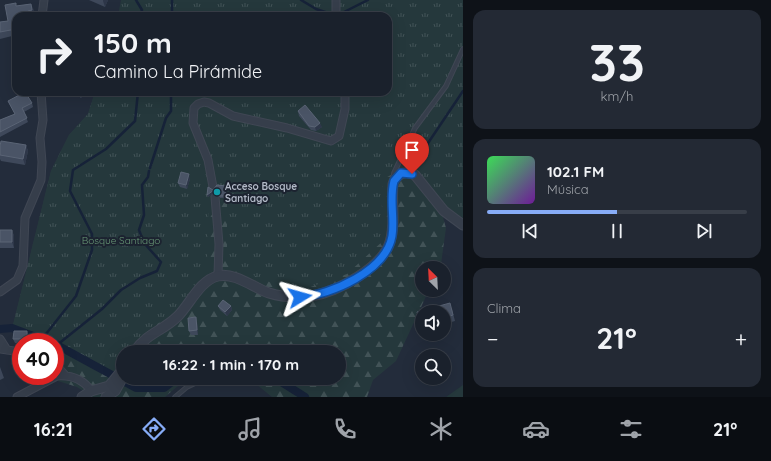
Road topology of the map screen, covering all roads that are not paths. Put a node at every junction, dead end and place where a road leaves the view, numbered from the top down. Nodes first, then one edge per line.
1 (44, 0) edge
2 (336, 0) edge
3 (42, 12) edge
4 (336, 12) edge
5 (463, 49) edge
6 (41, 96) edge
7 (345, 96) edge
8 (393, 184) junction
9 (213, 187) edge
10 (214, 197) dead end
11 (463, 225) edge
12 (218, 275) junction
13 (0, 292) edge
14 (0, 339) edge
15 (140, 345) edge
16 (4, 349) edge
17 (65, 375) joint
18 (116, 382) edge
19 (191, 385) edge
20 (112, 388) junction
21 (92, 393) junction
22 (17, 397) edge
23 (82, 397) edge
24 (106, 397) edge
25 (175, 397) edge

1 - 3 street
2 - 4 street
5 - 8 lane
6 - 13 street
7 - 9 street
8 - 11 street
8 - 12 street
10 - 12 street
12 - 15 street
14 - 16 street
17 - 21 street
17 - 22 street
18 - 20 street
19 - 25 lane
20 - 21 street
20 - 24 street
21 - 23 street

